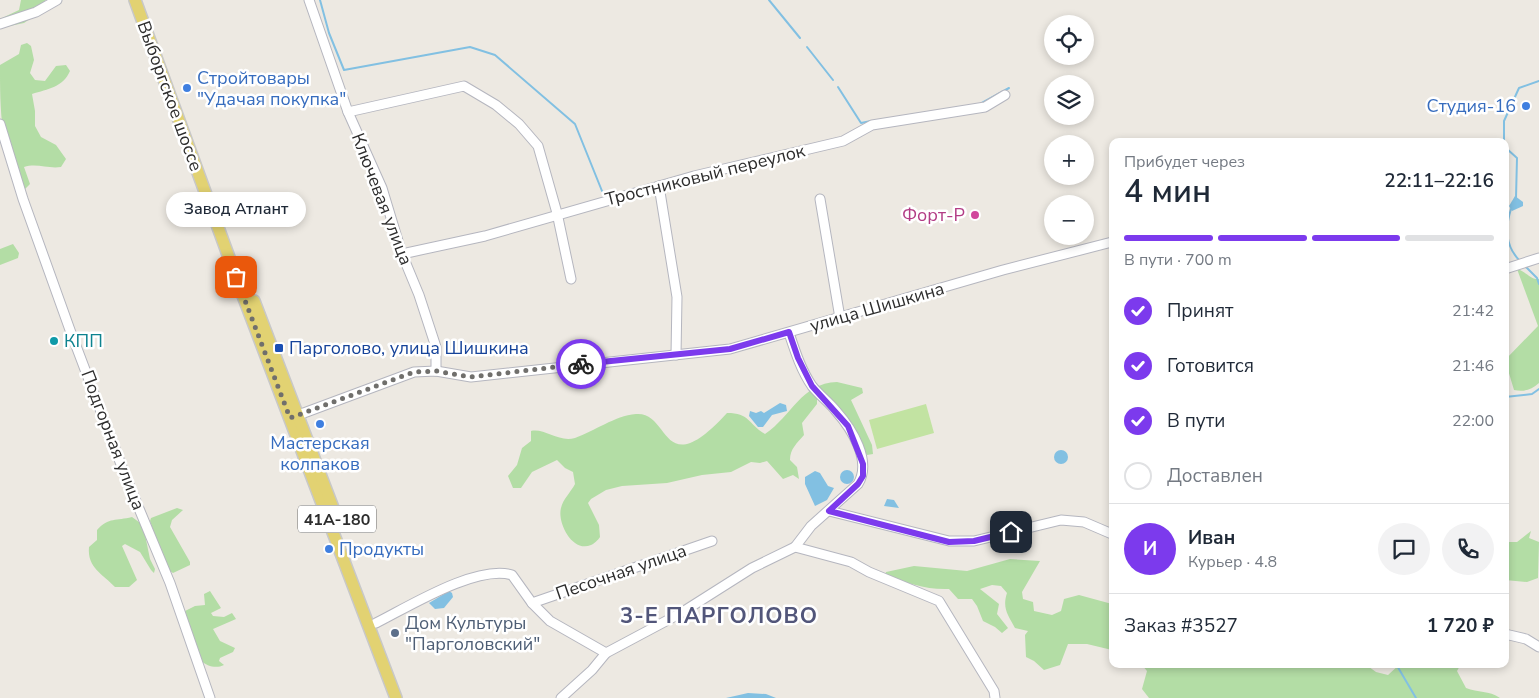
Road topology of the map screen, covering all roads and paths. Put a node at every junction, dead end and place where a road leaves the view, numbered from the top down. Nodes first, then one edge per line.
1 (57, 0) edge
2 (134, 0) edge
3 (141, 0) edge
4 (309, 0) edge
5 (0, 24) edge
6 (1005, 95) dead end
7 (348, 112) junction
8 (0, 124) edge
9 (659, 186) junction
10 (820, 199) dead end
11 (557, 213) junction
12 (1109, 243) edge
13 (402, 254) junction
14 (1539, 258) edge
15 (1509, 268) edge
16 (571, 279) dead end
17 (840, 318) junction
18 (789, 332) junction
19 (676, 355) junction
20 (436, 371) junction
21 (294, 416) junction
22 (829, 511) junction
23 (1109, 533) edge
24 (712, 540) dead end
25 (795, 547) junction
26 (532, 603) junction
27 (376, 623) junction
28 (1509, 635) edge
29 (1539, 647) edge
30 (606, 653) junction
31 (566, 696) edge
32 (210, 698) edge
33 (396, 698) edge
34 (402, 698) edge
35 (995, 698) edge

1 - 5 street
2 - 21 main road, Выборгское шоссе / 41А-180
3 - 21 main road, Выборгское шоссе / 41А-180
4 - 7 street, Ключевая улица
6 - 9 street, Тростниковый переулок
7 - 11 street
7 - 13 street, Ключевая улица
8 - 32 street, Подгорная улица
9 - 11 street, Тростниковый переулок
9 - 19 street
10 - 17 street
11 - 13 street, Тростниковый переулок
11 - 16 street
12 - 17 street, улица Шишкина
13 - 20 street, Ключевая улица
14 - 15 street
17 - 18 street, улица Шишкина
18 - 19 street, улица Шишкина
18 - 22 street
19 - 20 street, улица Шишкина
20 - 21 street, улица Шишкина
21 - 27 main road, Выборгское шоссе / 41А-180
21 - 33 main road, Выборгское шоссе / 41А-180
22 - 23 street
22 - 25 street
24 - 26 street, Песочная улица
25 - 30 street
25 - 35 street
26 - 27 street, Песочная улица
26 - 30 street
27 - 34 main road, Выборгское шоссе / 41А-180
28 - 29 street
30 - 31 street

